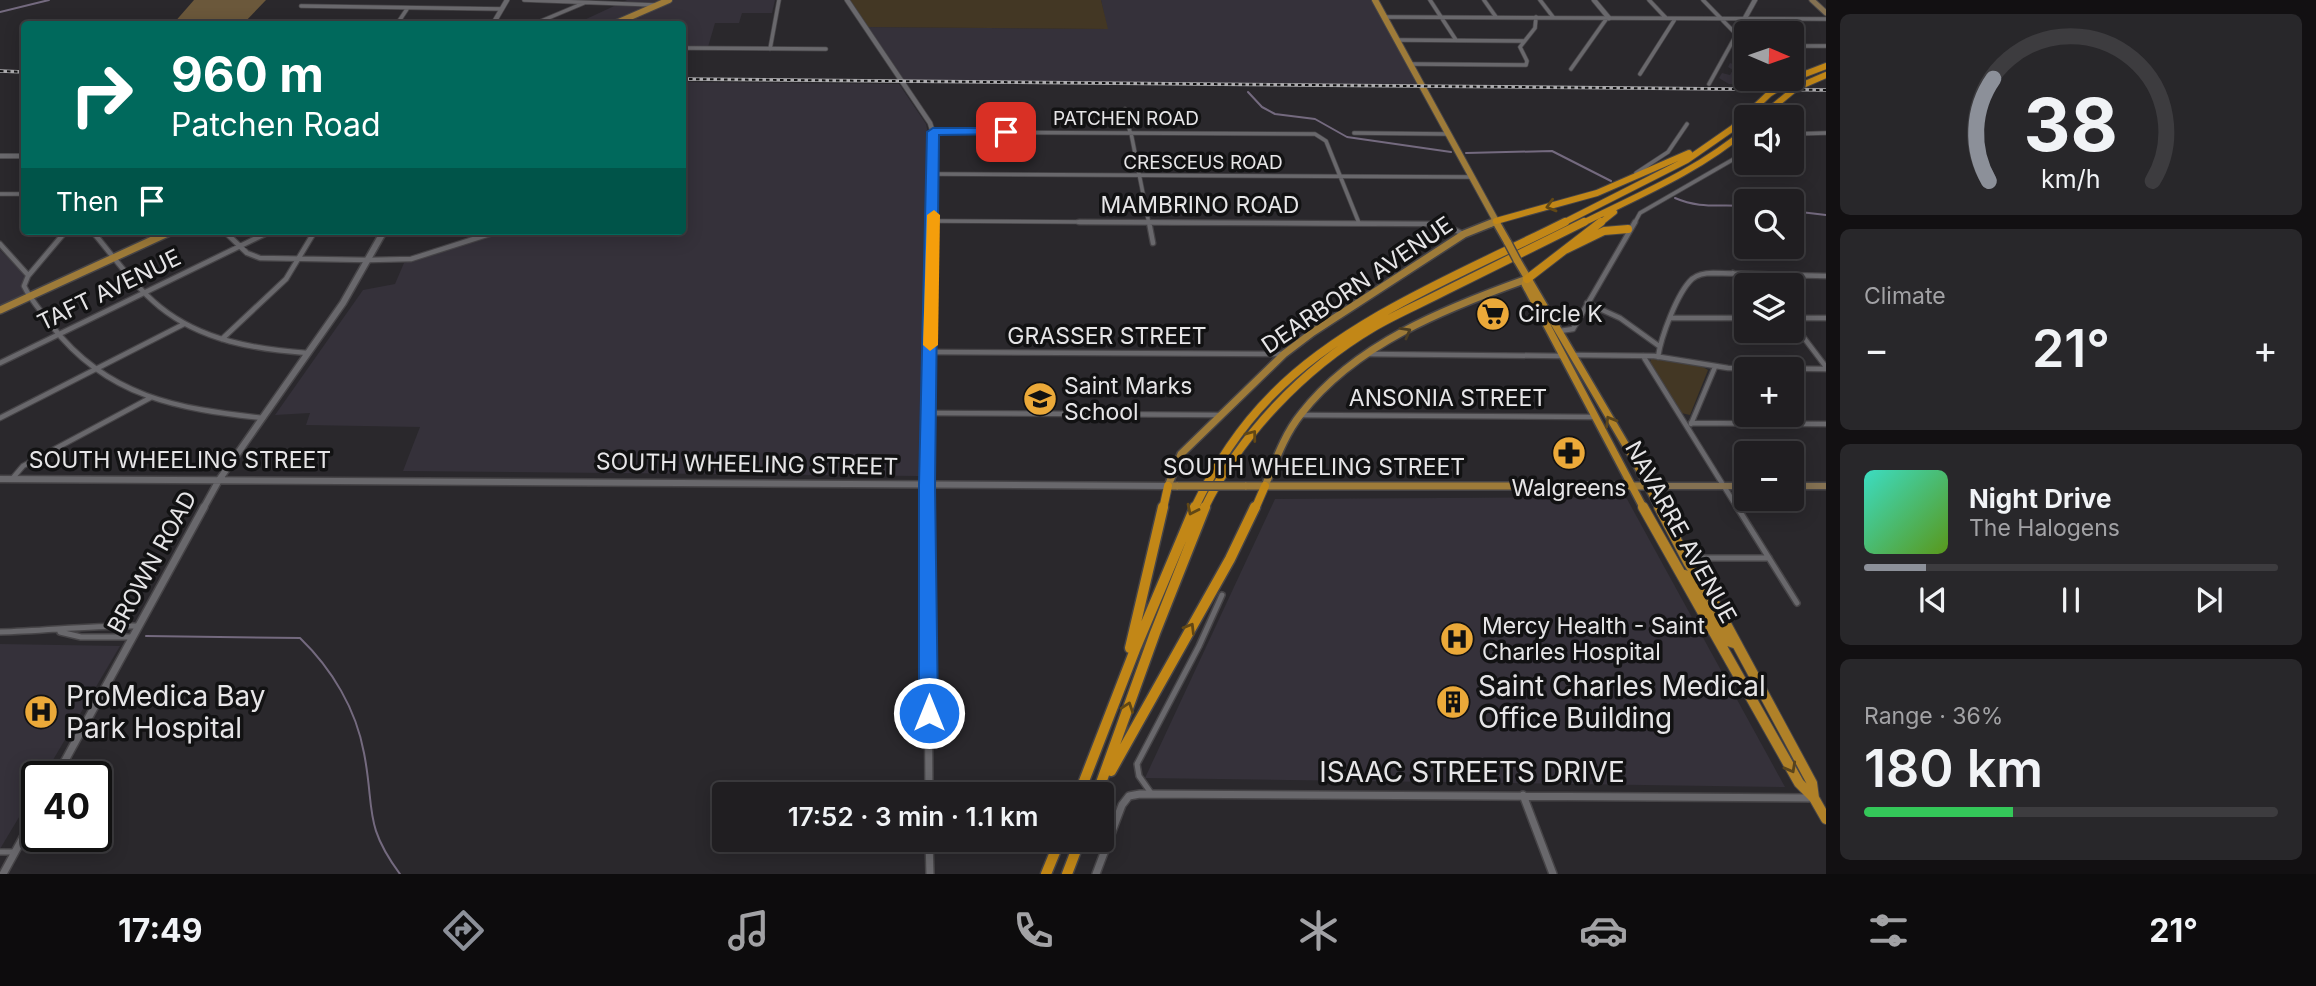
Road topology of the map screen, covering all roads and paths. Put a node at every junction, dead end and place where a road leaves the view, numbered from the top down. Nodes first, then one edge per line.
1 (507, 0) edge
2 (524, 0) edge
3 (669, 0) edge
4 (779, 0) edge
5 (847, 0) edge
6 (1375, 0) edge
7 (1430, 0) edge
8 (1484, 0) edge
9 (1540, 0) edge
10 (1594, 0) edge
11 (1649, 0) edge
12 (1703, 0) edge
13 (1755, 0) edge
14 (1812, 0) edge
15 (586, 2) junction
16 (659, 5) junction
17 (301, 6) dead end
18 (408, 8) junction
19 (502, 9) junction
20 (1826, 13) edge
21 (1384, 17) junction
22 (1441, 17) junction
23 (1496, 17) junction
24 (1536, 17) junction
25 (1553, 18) junction
26 (1608, 18) junction
27 (1665, 18) junction
28 (1675, 18) junction
29 (1721, 18) junction
30 (1745, 18) junction
31 (1826, 19) edge
32 (399, 21) edge
33 (496, 21) edge
34 (541, 21) edge
35 (621, 21) edge
36 (1743, 21) edge
37 (1734, 32) edge
38 (1734, 38) edge
39 (1397, 40) junction
40 (1456, 40) junction
41 (1524, 41) junction
42 (1804, 46) edge
43 (1826, 46) edge
44 (686, 48) edge
45 (771, 49) junction
46 (826, 49) dead end
47 (1410, 64) junction
48 (1826, 65) edge
49 (1571, 69) dead end
50 (1640, 74) dead end
51 (1804, 74) edge
52 (1826, 75) edge
53 (1709, 84) dead end
54 (1774, 91) edge
55 (1775, 105) edge
56 (1125, 109) dead end
57 (1687, 124) dead end
58 (1733, 128) junction
59 (933, 132) junction
60 (1130, 133) junction
61 (1354, 133) dead end
62 (1826, 133) edge
63 (1448, 134) junction
64 (1804, 134) edge
65 (1734, 140) edge
66 (0, 156) edge
67 (21, 156) edge
68 (1734, 159) edge
69 (934, 174) junction
70 (1139, 176) junction
71 (1339, 177) junction
72 (1472, 177) junction
73 (1617, 185) junction
74 (1651, 188) junction
75 (0, 194) edge
76 (21, 194) edge
77 (934, 221) junction
78 (1148, 222) junction
79 (1496, 222) junction
80 (1359, 223) junction
81 (1628, 229) junction
82 (1464, 234) junction
83 (63, 235) edge
84 (96, 235) edge
85 (163, 235) edge
86 (228, 235) edge
87 (263, 235) edge
88 (313, 235) edge
89 (381, 235) edge
90 (486, 235) edge
91 (1153, 243) dead end
92 (0, 244) edge
93 (240, 246) junction
94 (1564, 251) junction
95 (115, 257) junction
96 (298, 260) junction
97 (369, 260) junction
98 (1732, 273) joint
99 (28, 276) junction
100 (1826, 276) edge
101 (1527, 279) junction
102 (146, 292) junction
103 (30, 296) junction
104 (1534, 301) junction
105 (1587, 303) junction
106 (0, 310) edge
107 (1672, 318) junction
108 (1734, 318) edge
109 (1826, 318) edge
110 (1804, 319) edge
111 (185, 324) junction
112 (1550, 331) junction
113 (1560, 331) junction
114 (59, 334) junction
115 (1804, 337) edge
116 (222, 339) junction
117 (1566, 341) junction
118 (1659, 346) junction
119 (930, 352) junction
120 (309, 354) junction
121 (1283, 354) junction
122 (1368, 354) junction
123 (1574, 355) junction
124 (1563, 356) junction
125 (1643, 356) junction
126 (1658, 357) junction
127 (0, 363) edge
128 (1715, 367) junction
129 (1826, 368) edge
130 (95, 370) junction
131 (151, 397) junction
132 (929, 413) junction
133 (1219, 415) junction
134 (1300, 415) junction
135 (1596, 417) junction
136 (0, 418) edge
137 (264, 418) junction
138 (1691, 423) junction
139 (1826, 424) edge
140 (1688, 430) junction
141 (0, 478) edge
142 (12, 479) junction
143 (219, 480) junction
144 (927, 485) junction
145 (1173, 486) junction
146 (1265, 486) junction
147 (1632, 486) junction
148 (1647, 486) junction
149 (1722, 486) junction
150 (1734, 486) edge
151 (1804, 486) edge
152 (1826, 486) edge
153 (1686, 558) junction
154 (1769, 558) junction
155 (1674, 562) junction
156 (1222, 595) dead end
157 (1797, 603) dead end
158 (138, 626) junction
159 (56, 631) junction
160 (0, 632) edge
161 (132, 637) junction
162 (1737, 644) junction
163 (1122, 678) junction
164 (1743, 682) junction
165 (1785, 735) junction
166 (65, 761) edge
167 (929, 782) edge
168 (1083, 782) edge
169 (1102, 782) edge
170 (1104, 782) edge
171 (1151, 793) junction
172 (1523, 795) junction
173 (1814, 798) junction
174 (1826, 819) edge
175 (21, 841) edge
176 (0, 852) edge
177 (15, 852) junction
178 (929, 852) edge
179 (1055, 852) edge
180 (1075, 852) edge
181 (3, 874) edge
182 (929, 874) edge
183 (1046, 874) edge
184 (1067, 874) edge
185 (1096, 874) edge
186 (1553, 874) edge

1 - 19 street
2 - 15 street
3 - 16 main road
4 - 45 street
5 - 59 street
6 - 21 main road, NAVARRE AVENUE
7 - 22 street
8 - 23 street
9 - 25 street
10 - 26 street
11 - 27 street
12 - 29 street
13 - 30 street
14 - 20 main road
15 - 16 street
15 - 34 street
16 - 35 main road
17 - 18 street
18 - 19 street
18 - 32 street
19 - 33 street
21 - 22 street
21 - 39 main road, NAVARRE AVENUE
22 - 23 street
22 - 40 street
23 - 24 street
24 - 25 street
24 - 41 street
25 - 26 street
26 - 27 street
26 - 49 street
27 - 28 street
28 - 29 street
28 - 50 street
29 - 30 street
29 - 37 street
30 - 31 street
30 - 36 street
38 - 53 street
39 - 40 street
39 - 47 main road, NAVARRE AVENUE
40 - 41 street
41 - 47 street
42 - 43 street
44 - 45 street
45 - 46 street
47 - 63 main road, NAVARRE AVENUE
48 - 51 highway
52 - 55 highway
54 - 58 highway
56 - 60 street
57 - 73 street
58 - 73 highway
58 -> 163 highway
59 - 60 street, PATCHEN ROAD
59 - 69 street
60 - 70 street
60 - 71 street, PATCHEN ROAD
61 - 63 street
62 - 64 street
63 - 72 main road, NAVARRE AVENUE
65 - 74 highway
66 - 67 street
68 - 81 street
69 - 70 street, CRESCEUS ROAD
69 - 77 street
70 - 71 street, CRESCEUS ROAD
70 - 78 street
71 - 72 street, CRESCEUS ROAD
71 - 80 street
72 - 79 main road, NAVARRE AVENUE
73 -> 79 highway
74 - 94 highway
169 -> 74 highway
75 - 76 street
77 - 78 street, MAMBRINO ROAD
77 - 119 street
78 - 80 street, MAMBRINO ROAD
78 - 91 street
79 - 82 main road, DEARBORN AVENUE
79 - 101 highway, NAVARRE AVENUE, bridge
80 - 82 street, MAMBRINO ROAD
81 - 94 highway
81 - 105 street
82 - 121 main road, DEARBORN AVENUE
83 - 99 street
84 - 95 street
85 - 95 main road
86 - 93 street
87 - 93 street, TAFT AVENUE
88 - 96 street
89 - 97 street, BROWN ROAD
90 - 97 street
92 - 99 street
93 - 96 street
93 - 102 street, TAFT AVENUE
94 - 101 highway
95 - 102 street
95 - 103 main road
96 - 97 street
96 - 116 street
97 - 120 street, BROWN ROAD
98 - 100 street
98 - 107 street
99 - 103 street
101 - 104 highway, NAVARRE AVENUE
101 - 113 highway, NAVARRE AVENUE
122 -> 101 main road
102 - 111 street
102 - 114 street, TAFT AVENUE
103 - 106 main road
103 - 114 street
104 - 112 highway, NAVARRE AVENUE
104 - 117 highway
105 - 113 street
105 - 118 street
107 - 108 street
107 - 118 street
109 - 110 street
111 - 116 street
111 - 130 street
112 - 123 highway
112 - 124 highway, NAVARRE AVENUE
113 - 117 highway, NAVARRE AVENUE
114 - 127 street, TAFT AVENUE
114 - 130 street
115 - 129 street
116 - 120 street
117 - 123 highway, NAVARRE AVENUE
118 - 126 street
119 - 121 street, GRASSER STREET
119 - 132 street
120 - 137 street, BROWN ROAD
121 - 133 main road, DEARBORN AVENUE
122 - 124 street
122 - 134 main road
123 - 125 street
148 -> 123 highway, NAVARRE AVENUE
124 - 135 highway, NAVARRE AVENUE
125 - 126 street
125 - 140 street
126 - 128 street
128 - 129 street
128 - 138 street
130 - 131 street
130 - 136 street
131 - 137 street
131 - 142 street
132 - 133 street
132 - 144 street
133 - 145 main road, DEARBORN AVENUE
134 - 135 street, ANSONIA STREET
134 - 146 main road
135 - 147 highway, NAVARRE AVENUE
137 - 143 street, BROWN ROAD
138 - 139 street
138 - 140 street
140 - 149 street
141 - 142 street, SOUTH WHEELING STREET
142 - 143 street, SOUTH WHEELING STREET
143 - 144 street, SOUTH WHEELING STREET
143 - 158 street, BROWN ROAD
144 - 145 street, SOUTH WHEELING STREET
144 - 167 street
145 - 146 main road, SOUTH WHEELING STREET, bridge
145 - 163 highway
146 - 147 main road, SOUTH WHEELING STREET
170 -> 146 highway
147 - 148 main road, SOUTH WHEELING STREET
147 - 155 highway, NAVARRE AVENUE
148 - 149 main road, SOUTH WHEELING STREET
148 - 153 highway, NAVARRE AVENUE
149 - 150 main road, SOUTH WHEELING STREET
149 - 154 street
151 - 152 main road
153 - 154 street
153 - 162 highway, NAVARRE AVENUE
154 - 157 street
155 - 162 highway
155 - 164 highway, NAVARRE AVENUE
156 - 171 street
158 - 159 street
158 - 161 street, BROWN ROAD
159 - 160 street
159 - 161 street
161 - 166 street, BROWN ROAD
162 - 165 highway, NAVARRE AVENUE
163 - 168 highway
164 - 165 highway
164 -> 173 highway, NAVARRE AVENUE
165 - 173 highway, NAVARRE AVENUE
171 - 172 street, ISAAC STREETS DRIVE
171 - 185 street, ISAAC STREETS DRIVE
172 - 173 street, ISAAC STREETS DRIVE
172 - 186 street
173 - 174 highway, NAVARRE AVENUE
175 - 177 street
176 - 177 street
177 - 181 street
178 - 182 street
179 - 183 highway
180 - 184 highway

